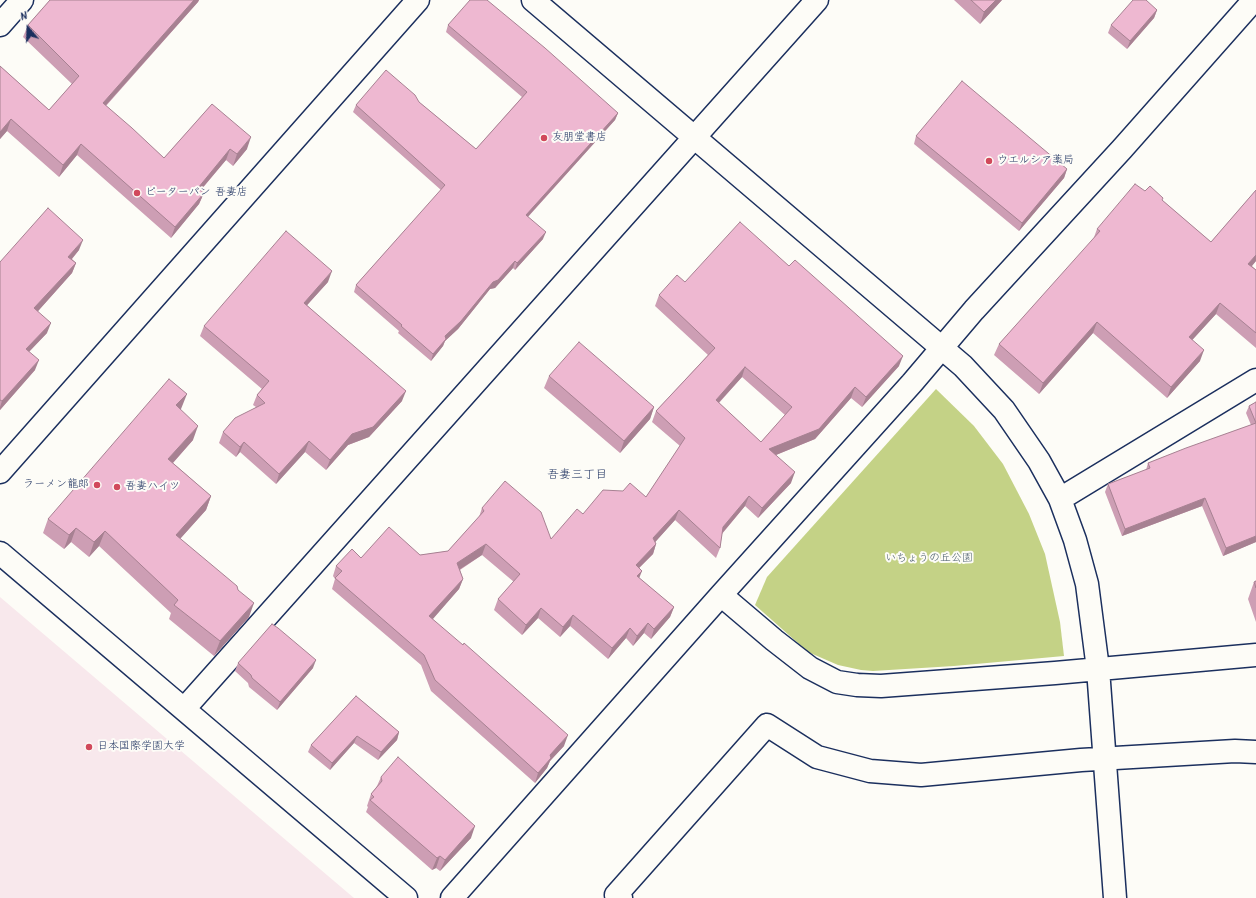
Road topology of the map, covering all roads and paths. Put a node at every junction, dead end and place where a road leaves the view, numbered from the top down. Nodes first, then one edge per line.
1 (22, 0) edge
2 (418, 0) edge
3 (533, 0) edge
4 (817, 0) edge
5 (1246, 3) edge
6 (0, 25) edge
7 (695, 138) junction
8 (943, 348) junction
9 (1256, 380) edge
10 (0, 472) edge
11 (1060, 499) junction
12 (0, 552) edge
13 (721, 595) junction
14 (1256, 655) edge
15 (1098, 669) junction
16 (184, 709) junction
17 (1256, 752) edge
18 (1105, 759) junction
19 (406, 898) edge
20 (452, 898) edge
21 (621, 898) edge
22 (1115, 898) edge

1 - 6 street
2 - 10 street
3 - 7 street
4 - 7 street
5 - 8 street
7 - 8 street
7 - 16 street
8 - 11 street
8 - 13 street
9 - 11 street
11 - 15 street
12 - 16 street
13 - 15 street
13 - 20 street
14 - 15 street
15 - 18 street
16 - 19 street
17 - 18 street
18 - 21 street
18 - 22 street

